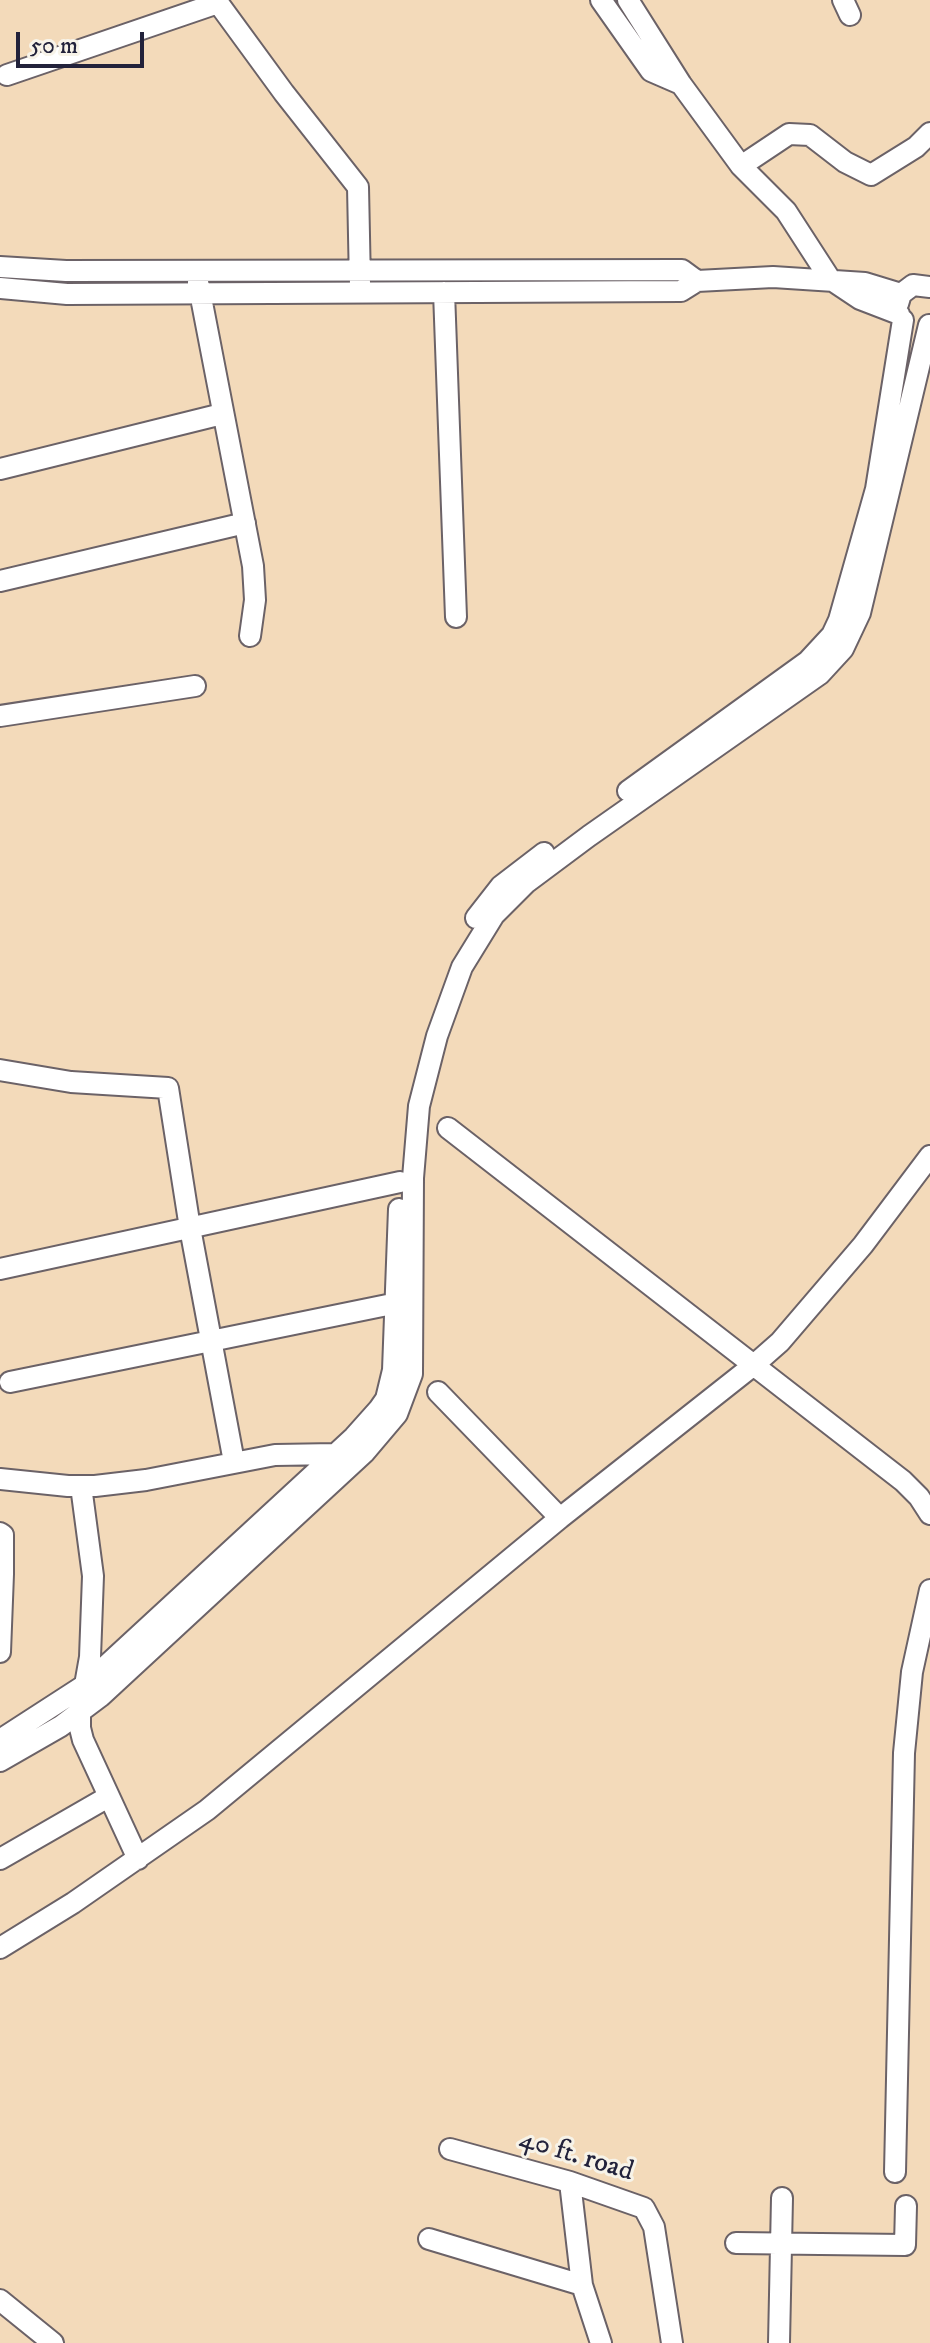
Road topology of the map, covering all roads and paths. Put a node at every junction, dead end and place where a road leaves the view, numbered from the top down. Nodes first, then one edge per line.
1 (601, 0) edge
2 (628, 0) edge
3 (217, 1) edge
4 (7, 75) dead end
5 (681, 84) junction
6 (930, 133) edge
7 (741, 166) junction
8 (0, 267) edge
9 (196, 270) junction
10 (360, 270) junction
11 (830, 279) junction
12 (697, 281) junction
13 (930, 287) edge
14 (0, 288) edge
15 (360, 292) junction
16 (444, 292) junction
17 (200, 293) junction
18 (901, 310) junction
19 (929, 325) edge
20 (222, 414) junction
21 (0, 469) edge
22 (245, 523) junction
23 (0, 581) edge
24 (456, 617) dead end
25 (250, 636) dead end
26 (195, 686) dead end
27 (0, 716) edge
28 (432, 1034) junction
29 (0, 1070) edge
30 (448, 1128) dead end
31 (930, 1156) edge
32 (400, 1182) junction
33 (190, 1228) junction
34 (0, 1269) edge
35 (397, 1303) junction
36 (212, 1339) junction
37 (755, 1364) junction
38 (10, 1382) dead end
39 (438, 1392) dead end
40 (336, 1454) junction
41 (234, 1462) junction
42 (0, 1479) edge
43 (81, 1486) junction
44 (930, 1514) edge
45 (560, 1518) junction
46 (0, 1533) edge
47 (930, 1590) edge
48 (0, 1652) edge
49 (85, 1685) junction
50 (80, 1713) junction
51 (0, 1740) edge
52 (0, 1761) edge
53 (108, 1797) junction
54 (0, 1859) edge
55 (138, 1859) junction
56 (0, 1948) edge
57 (450, 2149) dead end
58 (895, 2172) dead end
59 (570, 2182) junction
60 (782, 2198) dead end
61 (906, 2206) dead end
62 (429, 2239) dead end
63 (736, 2243) dead end
64 (782, 2243) junction
65 (582, 2285) junction
66 (0, 2300) edge
67 (53, 2343) edge
68 (601, 2343) edge
69 (672, 2343) edge
70 (779, 2343) edge

1 - 5 street
2 - 5 street
3 - 4 street
3 - 10 street
5 - 7 street
6 - 7 street
7 - 11 street
8 - 9 street
9 - 10 street
9 - 17 street
10 - 12 street
10 - 15 street
11 - 12 street
11 - 18 street
12 - 16 street
13 - 18 street
14 - 17 street
15 - 16 street
15 - 17 street
16 - 24 street
17 - 20 street
18 - 19 street
18 - 28 street
19 - 28 street
20 - 21 street
20 - 22 street
22 - 23 street
22 - 25 street
26 - 27 street
28 - 32 street
28 - 50 street
29 - 33 street
30 - 37 street
31 - 37 street
32 - 33 street
32 - 35 street
33 - 34 street
33 - 36 street
35 - 36 street
35 - 40 street
36 - 38 street
36 - 41 street
37 - 44 street
37 - 45 street
39 - 45 street
40 - 41 street
40 - 49 street
41 - 43 street
42 - 43 street
43 - 49 street
45 - 55 street
46 - 48 street
47 - 58 street
49 - 50 street
49 - 51 street
50 - 52 street
50 - 53 street
53 - 54 street
53 - 55 street
55 - 56 street
57 - 59 street, 40 ft. road
59 - 65 street
59 - 69 street, 40 ft. road
60 - 64 street
61 - 64 street
62 - 65 street
63 - 64 street
64 - 70 street
65 - 68 street
66 - 67 street

